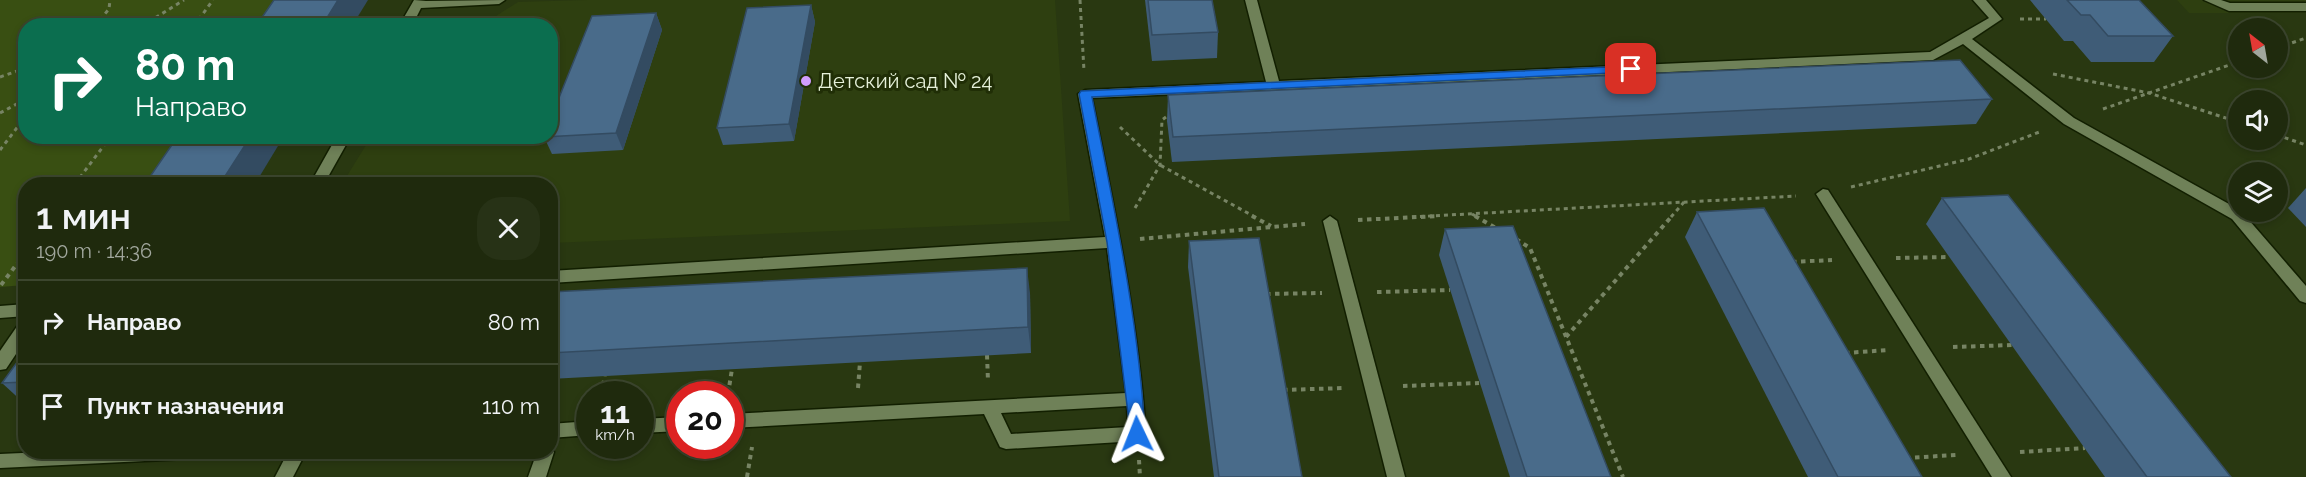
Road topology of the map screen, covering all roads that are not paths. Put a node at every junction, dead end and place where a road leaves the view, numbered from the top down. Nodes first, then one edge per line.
1 (500, 0) edge
2 (1251, 0) edge
3 (1979, 0) edge
4 (2210, 0) edge
5 (418, 2) edge
6 (2306, 7) edge
7 (409, 18) edge
8 (1963, 38) junction
9 (1272, 86) junction
10 (340, 144) edge
11 (321, 177) edge
12 (1822, 194) road end
13 (1330, 221) road end
14 (1114, 242) junction
15 (558, 276) edge
16 (2306, 297) edge
17 (18, 311) edge
18 (0, 312) edge
19 (18, 338) edge
20 (0, 364) edge
21 (1136, 399) junction
22 (989, 407) junction
23 (744, 420) edge
24 (576, 429) edge
25 (558, 431) edge
26 (41, 459) edge
27 (293, 459) edge
28 (543, 459) edge
29 (0, 461) edge
30 (284, 477) edge
31 (537, 477) edge
32 (1396, 477) edge
33 (2002, 477) edge

1 - 5 lane
2 - 9 lane
3 - 8 lane
4 - 6 lane
5 - 7 lane
8 - 9 lane
8 - 16 lane
9 - 14 lane
10 - 11 lane
12 - 33 lane
13 - 32 lane
14 - 15 lane
14 - 21 lane
17 - 18 lane
19 - 20 lane
21 - 22 lane
21 - 22 lane
22 - 23 lane
24 - 25 lane
26 - 29 lane
27 - 30 lane
28 - 31 lane

